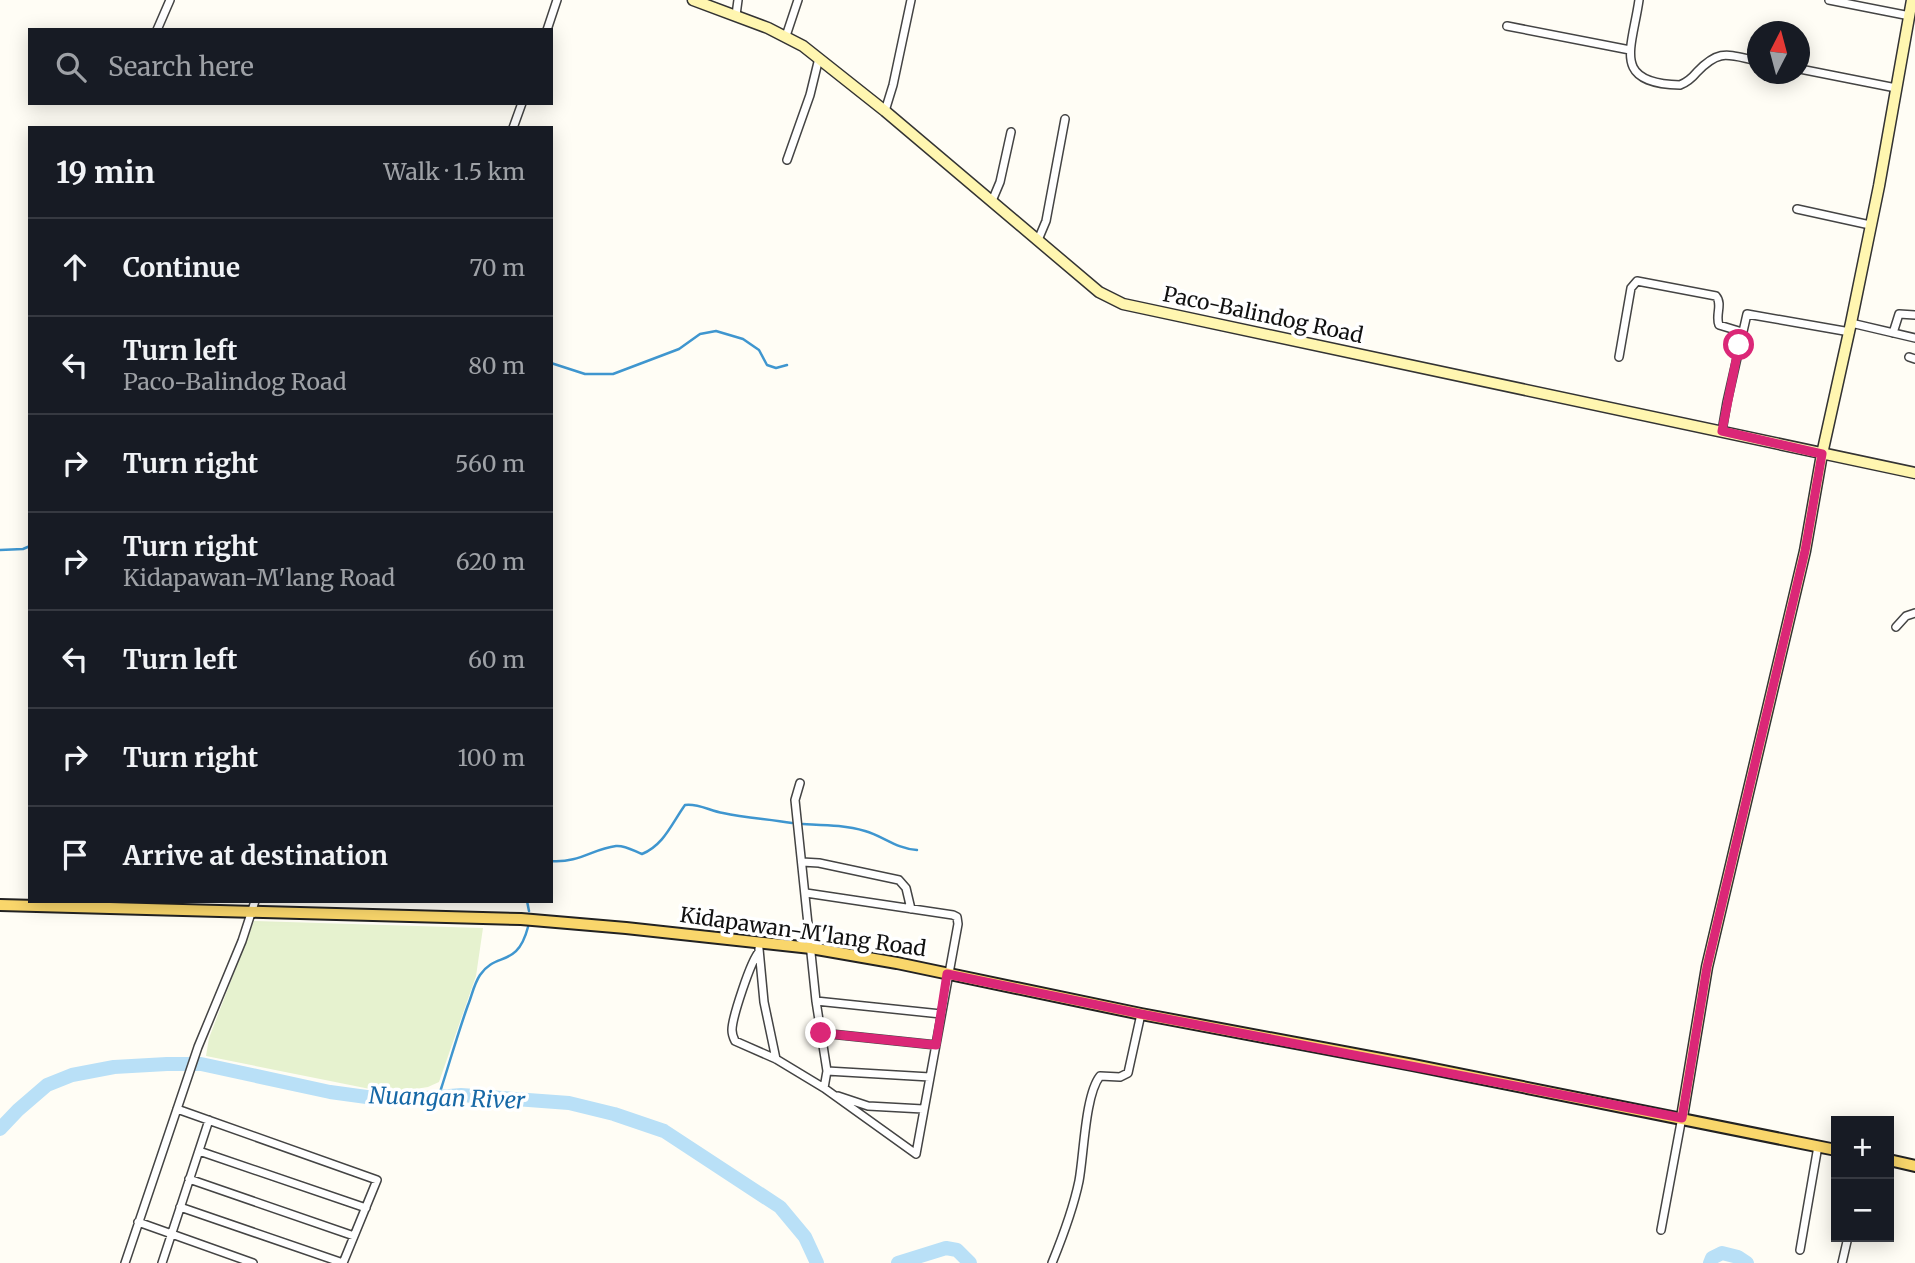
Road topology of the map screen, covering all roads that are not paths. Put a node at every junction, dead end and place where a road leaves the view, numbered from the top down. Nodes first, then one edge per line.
1 (170, 0) edge
2 (557, 0) edge
3 (693, 0) edge
4 (738, 0) edge
5 (911, 0) edge
6 (1639, 0) edge
7 (1829, 0) edge
8 (1912, 0) edge
9 (796, 1) edge
10 (736, 15) junction
11 (1910, 16) junction
12 (1507, 26) dead end
13 (158, 28) edge
14 (548, 28) edge
15 (786, 36) junction
16 (1630, 50) junction
17 (819, 58) junction
18 (1747, 59) edge
19 (1810, 71) edge
20 (1896, 88) junction
21 (521, 105) edge
22 (885, 111) junction
23 (1065, 119) dead end
24 (514, 126) edge
25 (1011, 132) dead end
26 (787, 159) dead end
27 (992, 201) junction
28 (1797, 209) dead end
29 (1870, 225) junction
30 (1038, 240) junction
31 (1915, 315) edge
32 (1850, 328) junction
33 (1742, 332) junction
34 (1893, 333) junction
35 (1915, 338) edge
36 (1619, 357) dead end
37 (1722, 431) junction
38 (1822, 454) junction
39 (1915, 473) edge
40 (1915, 613) edge
41 (1896, 627) dead end
42 (800, 783) dead end
43 (802, 862) junction
44 (806, 893) junction
45 (0, 905) edge
46 (254, 906) edge
47 (911, 909) junction
48 (759, 947) junction
49 (811, 948) junction
50 (947, 974) junction
51 (816, 1001) junction
52 (941, 1014) junction
53 (1141, 1014) junction
54 (821, 1033) junction
55 (936, 1045) junction
56 (776, 1059) junction
57 (827, 1071) junction
58 (930, 1077) junction
59 (827, 1090) junction
60 (177, 1109) junction
61 (923, 1109) junction
62 (1682, 1118) junction
63 (209, 1120) junction
64 (1818, 1146) junction
65 (1831, 1149) edge
66 (199, 1151) junction
67 (1894, 1161) edge
68 (1915, 1166) edge
69 (189, 1179) junction
70 (180, 1207) junction
71 (366, 1209) junction
72 (138, 1222) junction
73 (1661, 1230) dead end
74 (171, 1234) junction
75 (354, 1236) junction
76 (1847, 1242) edge
77 (1800, 1250) dead end
78 (125, 1263) edge
79 (162, 1263) edge
80 (253, 1263) edge
81 (343, 1263) edge
82 (1052, 1263) edge
83 (1842, 1263) edge

1 - 13 street
2 - 14 street
3 - 10 street, Paco-Balindog Road
4 - 10 street
5 - 22 street
6 - 16 street
7 - 11 street
8 - 11 street
9 - 15 street
10 - 15 street, Paco-Balindog Road
11 - 20 street
12 - 16 street
15 - 17 street, Paco-Balindog Road
16 - 18 street
17 - 22 street, Paco-Balindog Road
17 - 26 street
19 - 20 street
20 - 29 street
21 - 24 street
22 - 27 street, Paco-Balindog Road
23 - 30 street
25 - 27 street
27 - 30 street, Paco-Balindog Road
28 - 29 street
29 - 32 street
30 - 37 street, Paco-Balindog Road
31 - 34 street
32 - 33 street
32 - 34 street
32 - 38 street
33 - 36 street
33 - 37 street
34 - 35 street
37 - 38 street, Paco-Balindog Road
38 - 39 street, Paco-Balindog Road
38 - 62 street
40 - 41 street
42 - 43 street
43 - 44 street
43 - 47 street
44 - 47 street
44 - 49 street
45 - 46 main road, Kidapawan-M'lang Road
46 - 48 main road, Kidapawan-M'lang Road
46 - 60 street
47 - 50 street
48 - 49 main road, Kidapawan-M'lang Road
48 - 56 street
48 - 56 street
49 - 50 main road, Kidapawan-M'lang Road
49 - 51 street
50 - 52 street
50 - 53 main road, Kidapawan-M'lang Road
51 - 52 street
51 - 54 street
52 - 55 street
53 - 62 main road, Kidapawan-M'lang Road
53 - 82 street
54 - 55 street
54 - 57 street
55 - 58 street
56 - 59 street
57 - 58 street
57 - 59 street
58 - 61 street
59 - 61 street
59 - 61 street
60 - 63 street
60 - 72 street
62 - 64 main road, Kidapawan-M'lang Road
62 - 73 street
63 - 66 street
63 - 71 street
64 - 65 main road, Kidapawan-M'lang Road
64 - 77 street
66 - 69 street
66 - 71 street
67 - 68 main road
69 - 70 street
69 - 75 street
70 - 74 street
70 - 81 street
71 - 75 street
72 - 74 street
72 - 78 street
74 - 79 street
74 - 80 street
75 - 81 street
76 - 83 street

